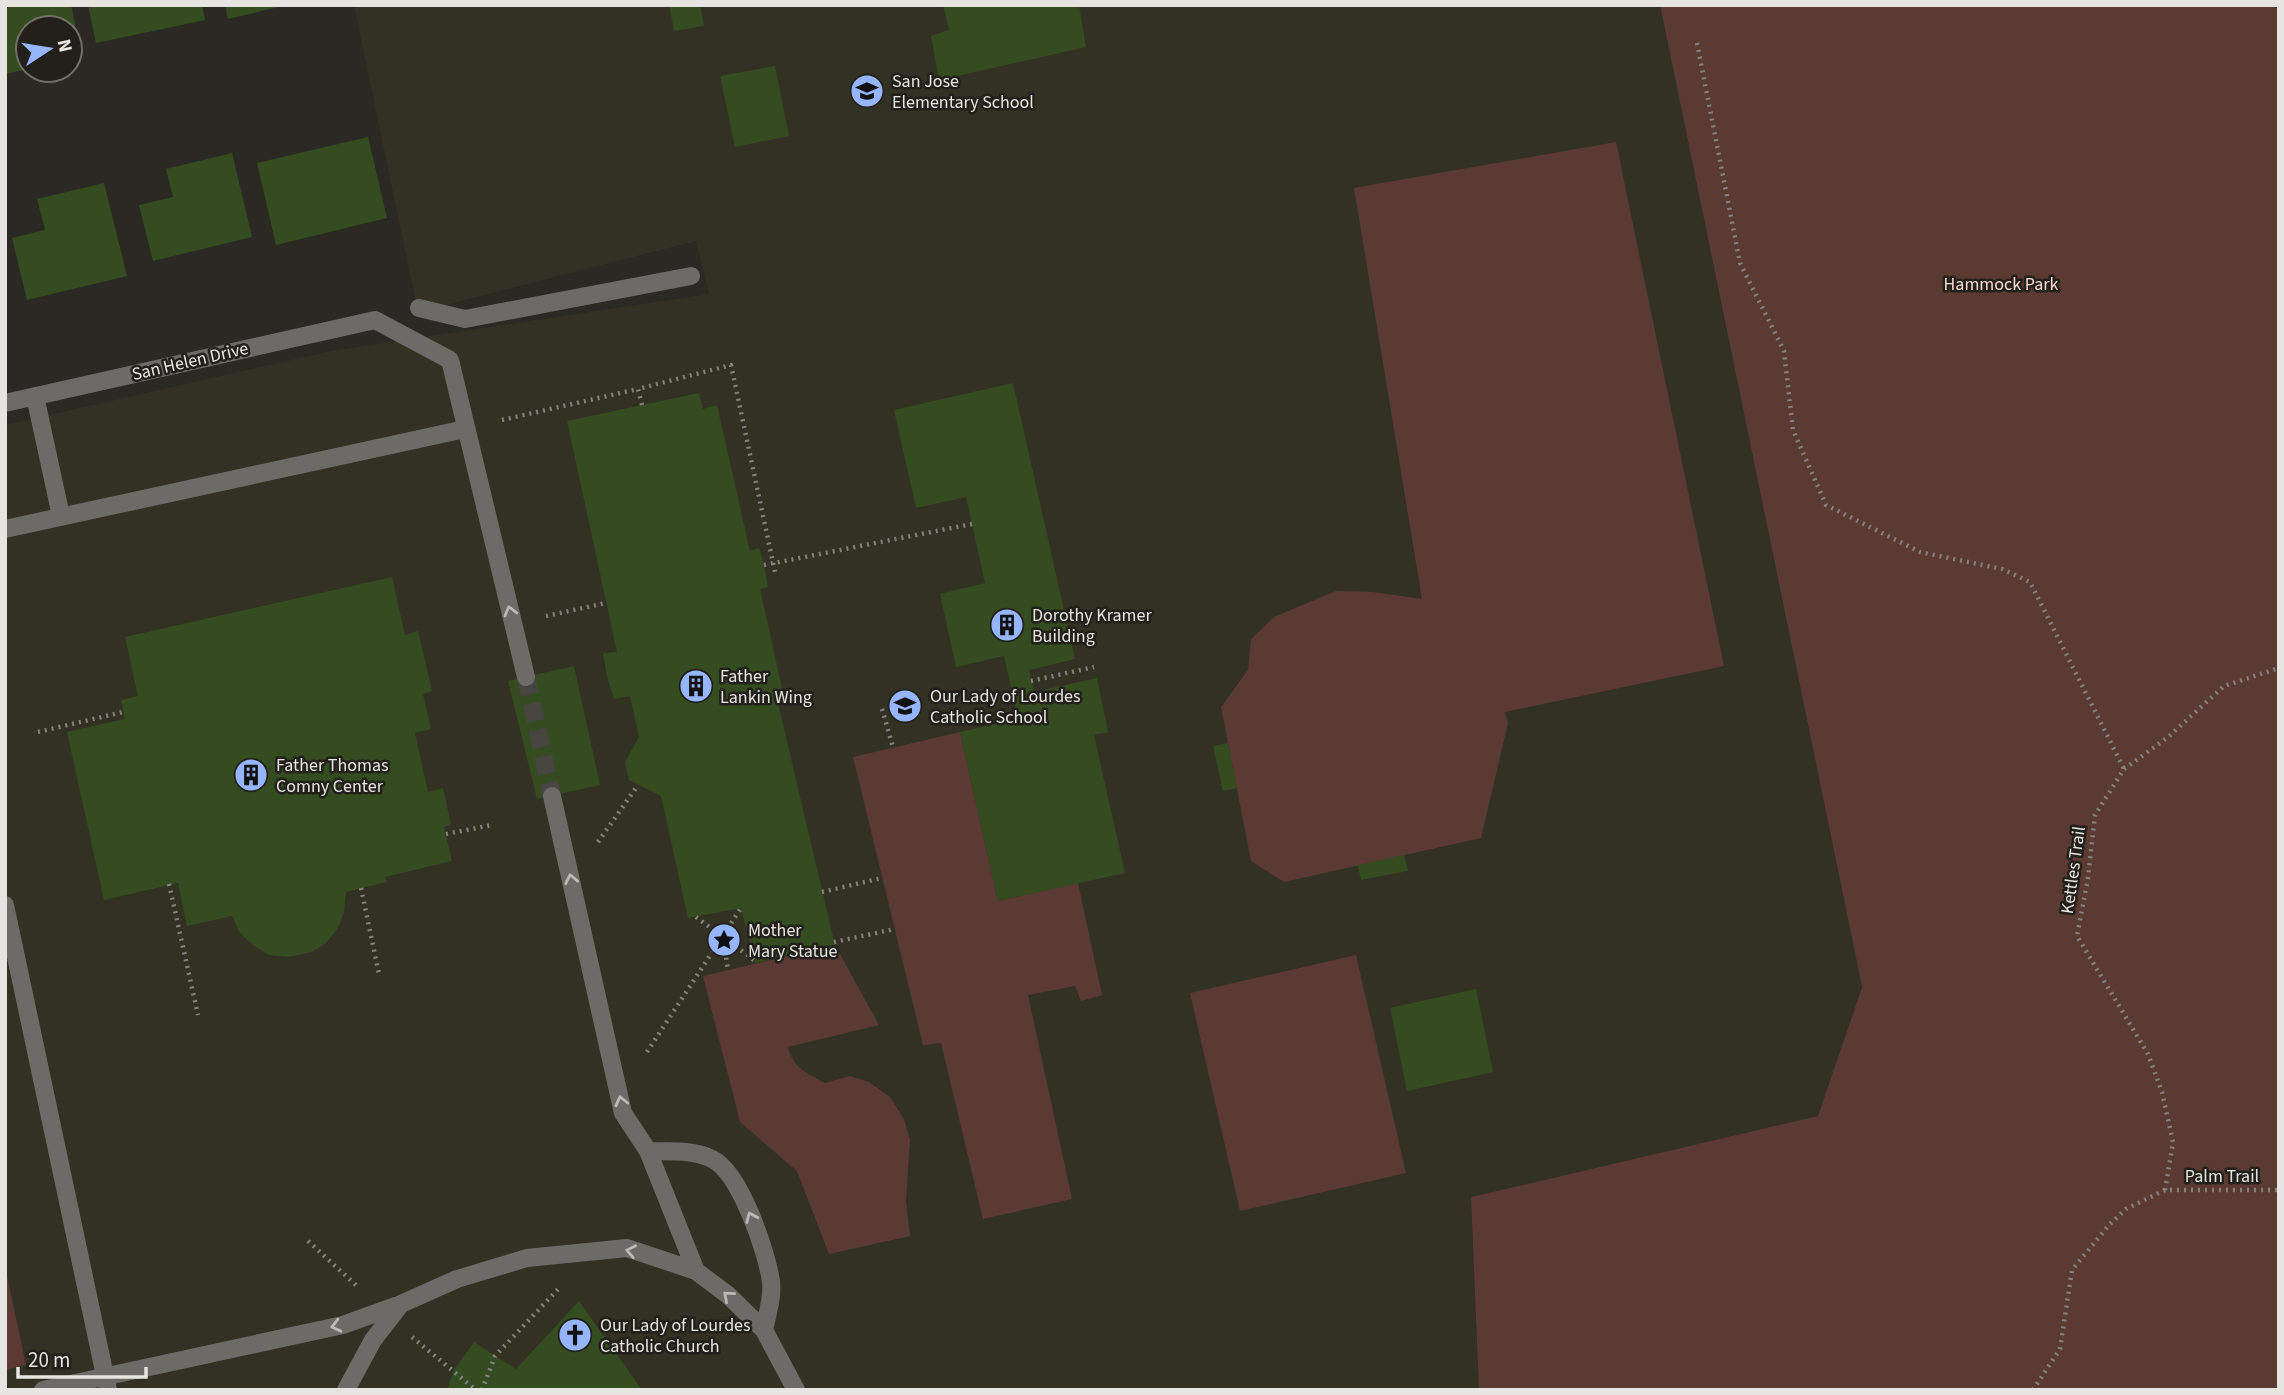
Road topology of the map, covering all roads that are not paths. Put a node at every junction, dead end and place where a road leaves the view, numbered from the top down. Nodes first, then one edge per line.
1 (691, 276) dead end
2 (419, 307) dead end
3 (35, 396) junction
4 (5, 403) edge
5 (465, 429) junction
6 (61, 516) junction
7 (5, 529) edge
8 (526, 677) tunnel mouth
9 (552, 796) tunnel mouth
10 (5, 905) edge
11 (648, 1151) junction
12 (696, 1270) junction
13 (401, 1304) junction
14 (764, 1330) junction
15 (107, 1383) edge
16 (43, 1390) edge
17 (345, 1390) edge
18 (796, 1390) edge

1 - 2 street
3 - 4 street, San Helen Drive
3 - 5 street, San Helen Drive
3 - 6 street
5 - 6 street
8 -> 5 street
6 - 7 street
11 -> 9 street
10 - 15 street
11 - 12 street
14 -> 11 street
12 -> 13 street
14 -> 12 street
13 -> 15 street
13 - 17 street
14 - 18 street
15 - 16 street

